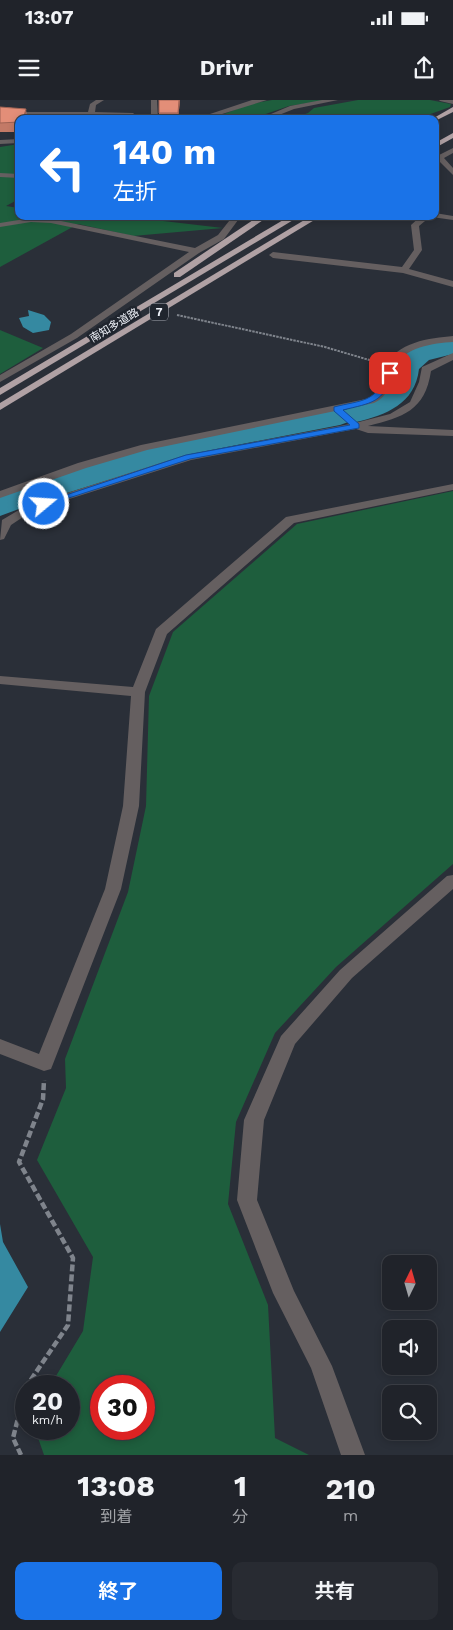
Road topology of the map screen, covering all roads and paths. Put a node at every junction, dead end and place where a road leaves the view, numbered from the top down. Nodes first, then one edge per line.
1 (101, 100) edge
2 (154, 100) edge
3 (240, 100) edge
4 (264, 100) edge
5 (335, 100) edge
6 (444, 100) edge
7 (453, 102) edge
8 (248, 103) junction
9 (453, 109) edge
10 (0, 114) edge
11 (17, 115) edge
12 (91, 115) edge
13 (99, 115) edge
14 (134, 115) edge
15 (155, 115) edge
16 (210, 115) edge
17 (272, 115) edge
18 (442, 116) junction
19 (439, 117) edge
20 (439, 117) edge
21 (453, 135) edge
22 (0, 138) edge
23 (15, 139) edge
24 (15, 140) edge
25 (0, 142) edge
26 (439, 144) edge
27 (453, 150) edge
28 (453, 174) edge
29 (0, 175) edge
30 (15, 176) edge
31 (439, 216) edge
32 (453, 218) edge
33 (234, 220) edge
34 (258, 220) edge
35 (289, 220) edge
36 (310, 220) edge
37 (421, 220) edge
38 (0, 225) edge
39 (196, 251) junction
40 (273, 255) dead end
41 (404, 270) junction
42 (453, 284) edge
43 (183, 309) dead end
44 (99, 334) junction
45 (453, 339) edge
46 (453, 356) edge
47 (391, 366) junction
48 (0, 379) edge
49 (0, 392) edge
50 (0, 406) edge
51 (337, 409) junction
52 (356, 426) junction
53 (453, 433) edge
54 (453, 487) edge
55 (0, 494) edge
56 (0, 536) edge
57 (0, 680) edge
58 (138, 692) junction
59 (453, 880) edge
60 (0, 1046) edge
61 (44, 1064) junction
62 (22, 1455) edge
63 (352, 1455) edge

1 - 12 street
2 - 15 street
3 - 8 street
4 - 8 street
5 - 17 street
6 - 7 street
8 - 16 street
9 - 18 highway
10 - 11 street
13 - 14 street
18 - 19 highway
18 - 20 highway
21 - 26 highway
22 - 23 street
24 - 25 street
27 - 28 street
29 - 30 street
31 - 32 street
33 - 39 street
34 - 44 highway
35 - 44 highway, 南知多道路 / 7
36 - 50 highway, 南知多道路 / 7
37 - 41 street
38 - 39 street
39 - 48 street
40 - 41 street
41 - 42 street
43 - 47 path
44 - 49 highway, 南知多道路 / 7
45 - 47 street
46 - 52 street
47 - 51 street
51 - 52 street
51 - 55 street
52 - 53 street
52 - 56 street
54 - 58 street
57 - 58 street
58 - 61 street
59 - 63 street
60 - 61 street
61 - 62 path

